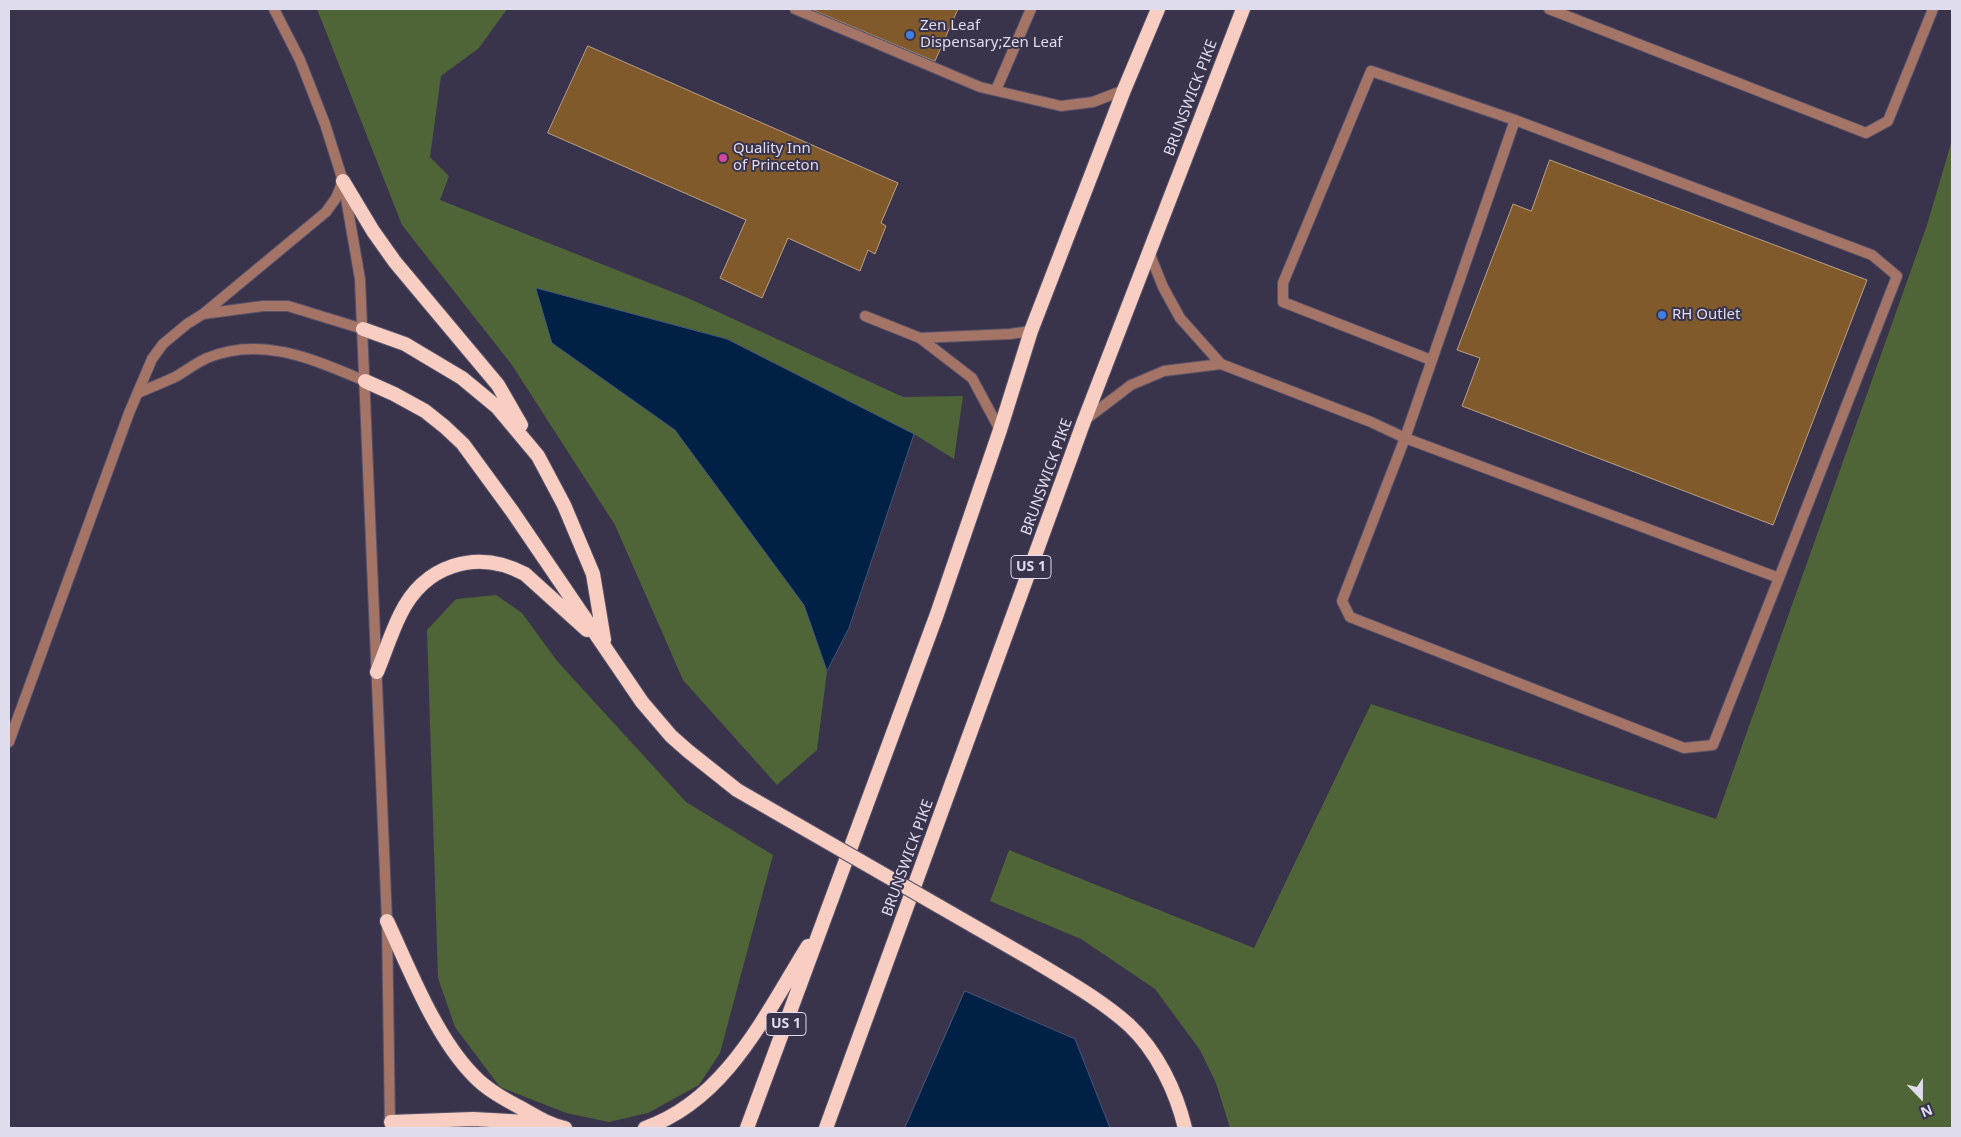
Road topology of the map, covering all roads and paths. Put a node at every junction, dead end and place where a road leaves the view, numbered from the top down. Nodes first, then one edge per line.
1 (274, 9) edge
2 (796, 9) edge
3 (1031, 9) edge
4 (1158, 9) edge
5 (1243, 9) edge
6 (1549, 9) edge
7 (1933, 9) edge
8 (996, 90) junction
9 (1124, 90) junction
10 (1515, 120) junction
11 (343, 181) junction
12 (1149, 252) junction
13 (203, 314) junction
14 (865, 316) dead end
15 (363, 329) junction
16 (1031, 331) junction
17 (920, 338) junction
18 (1432, 360) junction
19 (1221, 364) junction
20 (365, 381) junction
21 (138, 393) junction
22 (1084, 421) junction
23 (1000, 430) junction
24 (1405, 438) junction
25 (538, 456) junction
26 (1779, 578) junction
27 (604, 645) junction
28 (377, 672) junction
29 (9, 742) edge
30 (824, 920) junction
31 (387, 921) junction
32 (550, 1124) junction
33 (390, 1125) edge
34 (565, 1128) edge
35 (645, 1128) edge
36 (747, 1128) edge
37 (826, 1128) edge
38 (1185, 1128) edge

1 - 11 street
2 - 8 street
3 - 8 street
4 - 9 highway, US 1
5 - 12 highway, BRUNSWICK PIKE / US 1
6 - 7 street
8 - 9 street
9 - 16 highway, US 1
10 - 18 street
10 - 18 street
10 - 26 street
11 - 13 street
11 - 15 street
11 - 25 highway
12 - 19 street
12 - 22 highway, BRUNSWICK PIKE / US 1
13 - 15 street
13 - 21 street
14 - 17 street
15 - 20 street
15 - 25 highway
16 - 17 street
16 - 23 highway, US 1
17 - 23 street
18 - 24 street
19 - 22 street
19 - 24 street
20 - 21 street
20 - 27 highway
20 - 28 street
21 - 29 street
22 - 37 highway, BRUNSWICK PIKE / US 1
23 - 30 highway, US 1
24 - 26 street
24 - 26 street
25 - 27 highway
27 - 28 highway
27 - 38 highway, bridge
28 - 31 street
30 - 35 highway
30 - 36 highway, US 1
31 - 32 highway
31 - 33 street
32 - 33 highway
32 - 34 highway

